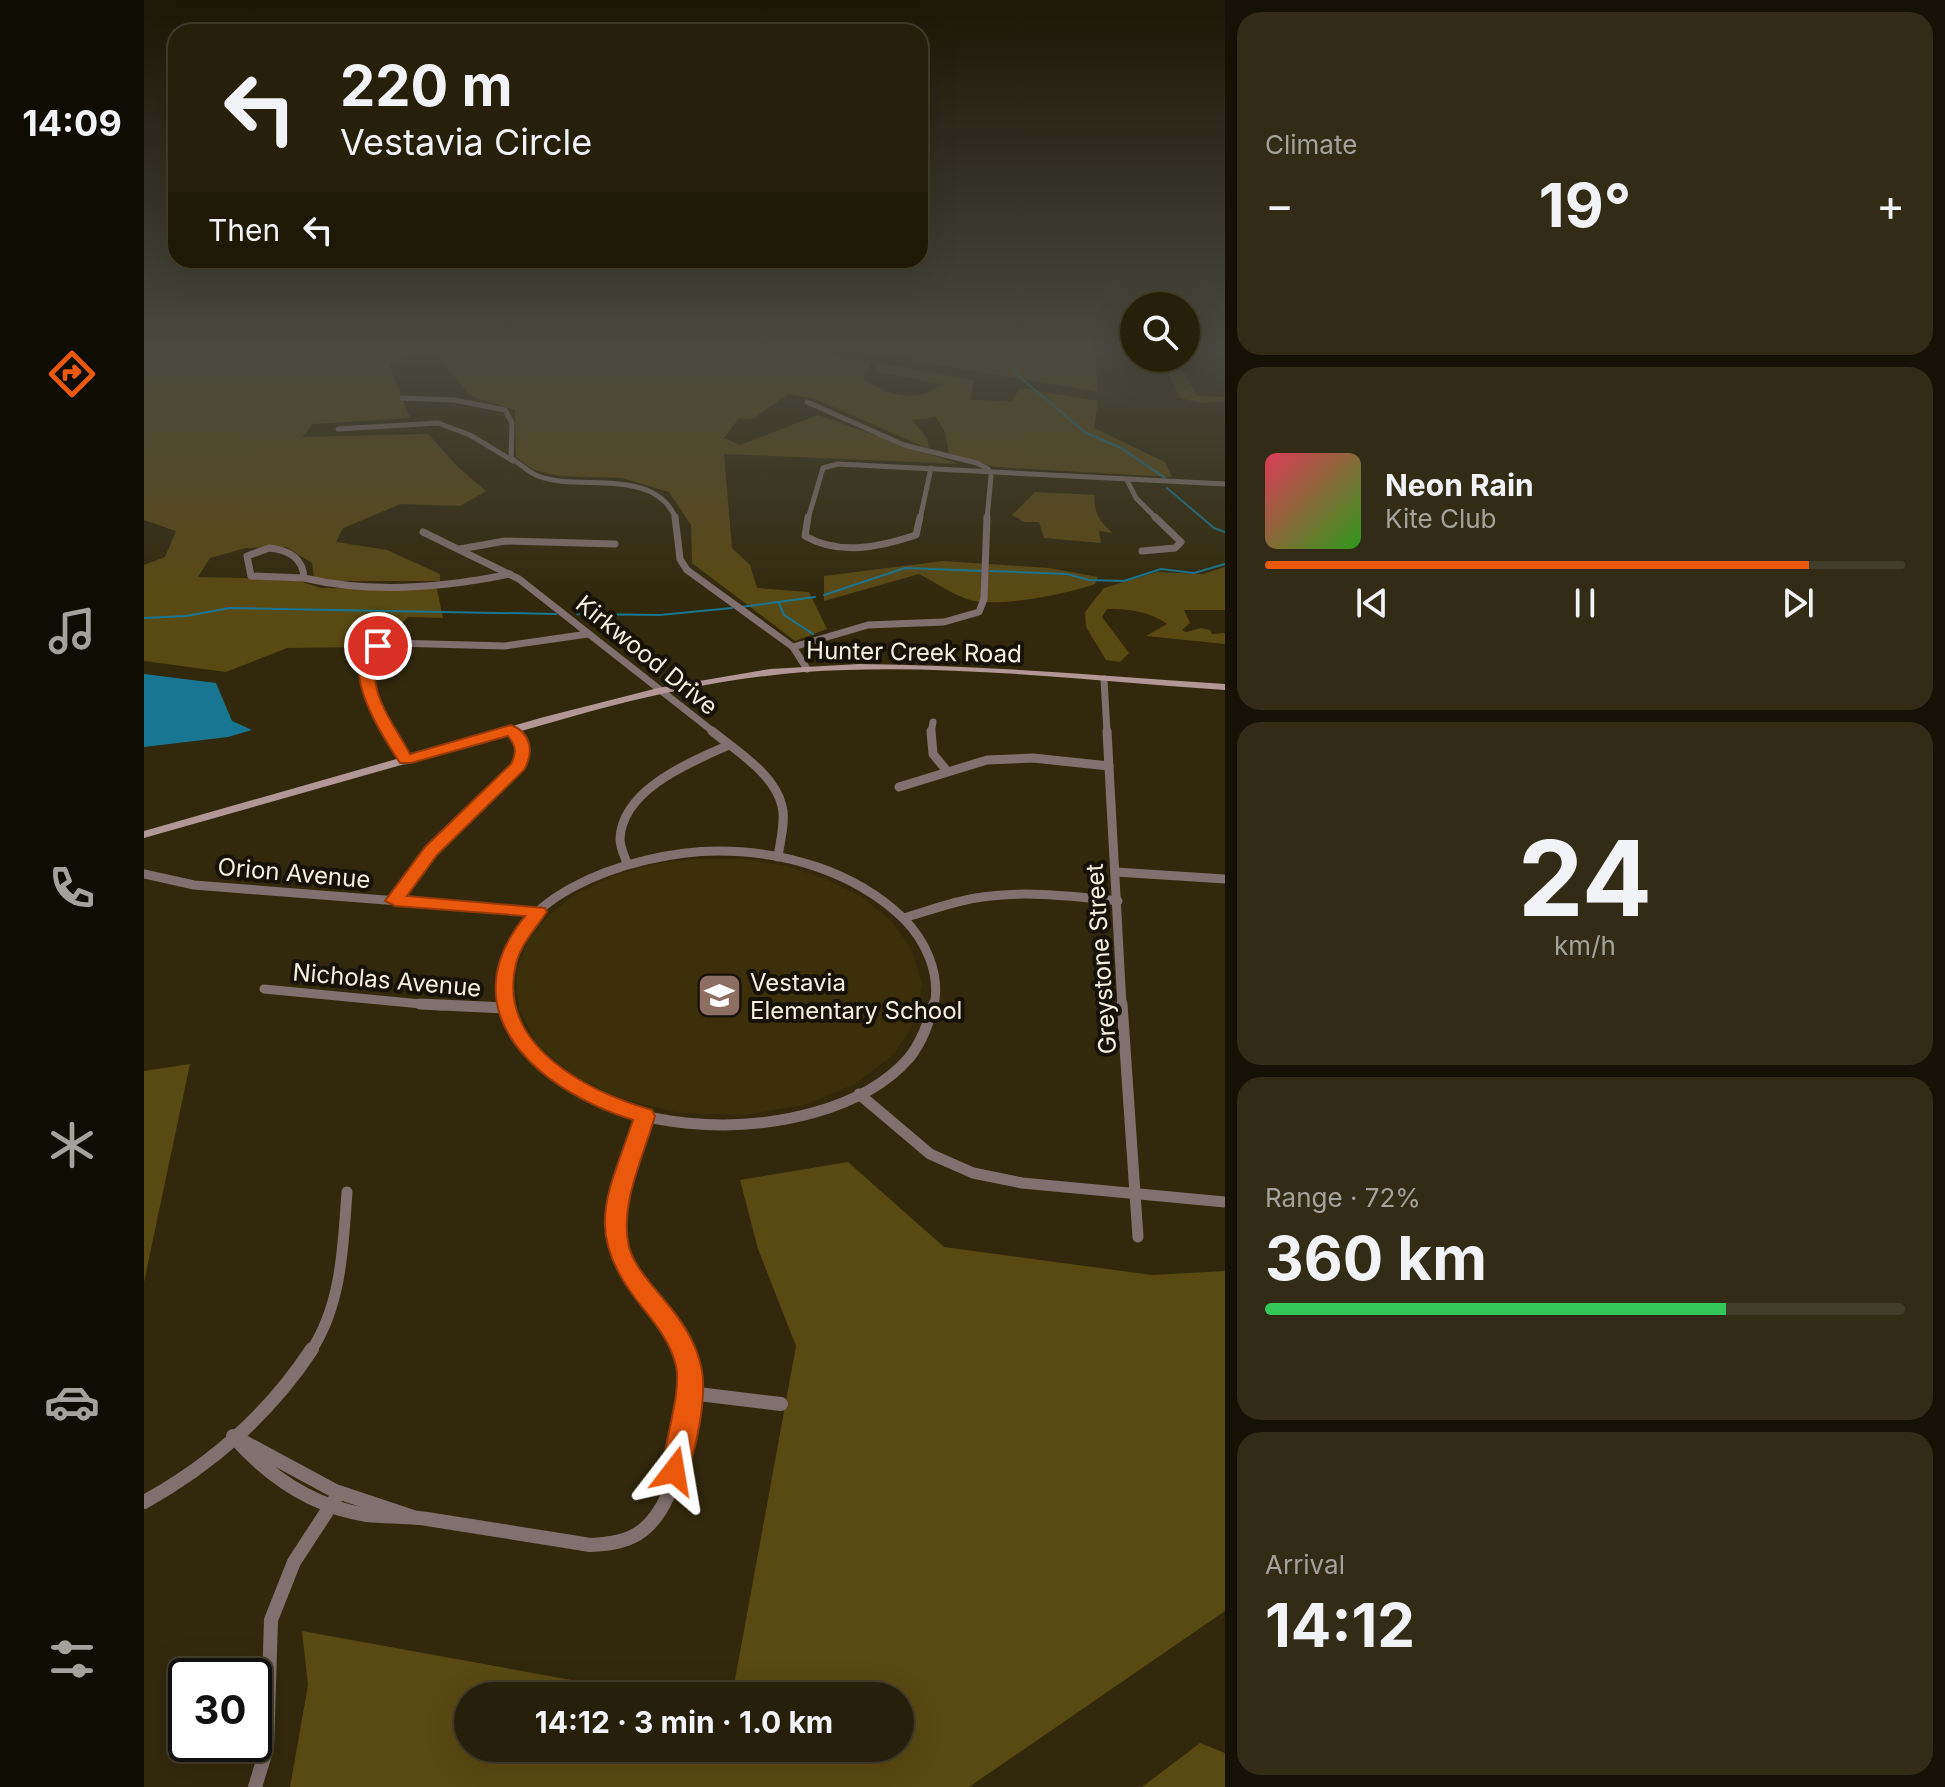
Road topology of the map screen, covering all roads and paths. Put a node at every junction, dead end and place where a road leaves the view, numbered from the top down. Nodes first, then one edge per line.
1 (460, 431) edge
2 (512, 431) edge
3 (873, 431) edge
4 (513, 461) junction
5 (931, 468) junction
6 (991, 473) junction
7 (1127, 480) junction
8 (1213, 483) junction
9 (1225, 484) edge
10 (1225, 493) edge
11 (423, 532) dead end
12 (615, 544) dead end
13 (460, 549) junction
14 (1142, 551) dead end
15 (510, 574) junction
16 (304, 578) junction
17 (588, 634) junction
18 (793, 647) junction
19 (807, 669) junction
20 (1104, 679) junction
21 (1225, 687) edge
22 (662, 690) junction
23 (933, 722) dead end
24 (511, 730) junction
25 (729, 745) junction
26 (405, 760) junction
27 (1109, 766) junction
28 (947, 771) junction
29 (899, 787) dead end
30 (144, 835) edge
31 (778, 857) junction
32 (627, 863) junction
33 (1116, 872) junction
34 (144, 874) edge
35 (1225, 879) edge
36 (395, 901) junction
37 (1118, 901) junction
38 (538, 912) junction
39 (904, 918) junction
40 (264, 989) dead end
41 (506, 1008) junction
42 (859, 1094) junction
43 (645, 1116) junction
44 (347, 1192) dead end
45 (1133, 1193) junction
46 (1225, 1202) edge
47 (1138, 1237) dead end
48 (690, 1393) junction
49 (781, 1404) dead end
50 (233, 1436) junction
51 (339, 1493) junction
52 (144, 1502) edge
53 (328, 1507) junction
54 (413, 1517) junction
55 (255, 1787) edge

1 - 4 street
2 - 4 street
3 - 6 street
4 - 18 street
5 - 5 street
5 - 6 street
6 - 7 street
6 - 18 street
7 - 8 street
7 - 14 street
8 - 9 street
8 - 10 street
11 - 13 street, Kirkwood Drive
12 - 13 street
13 - 15 street, Kirkwood Drive
15 - 16 street
15 - 17 street, Kirkwood Drive
16 - 16 street
17 - 22 street, Kirkwood Drive
17 - 26 street
18 - 19 street
19 - 20 main road, Hunter Creek Road
19 - 22 main road, Hunter Creek Road
20 - 21 main road, Hunter Creek Road
20 - 27 street, Greystone Street
22 - 24 main road, Hunter Creek Road
22 - 25 street, Kirkwood Drive
23 - 28 street
24 - 26 main road, Hunter Creek Road
24 - 36 street
25 - 31 street, Kirkwood Drive
25 - 32 street
26 - 30 main road, Hunter Creek Road
27 - 28 street
27 - 33 street, Greystone Street
28 - 29 street
31 - 32 street
31 - 39 street
32 - 38 street
33 - 35 street
33 - 37 street, Greystone Street
34 - 36 street, Orion Avenue
36 - 38 street, Orion Avenue
37 - 39 street
37 - 45 street, Greystone Street
38 - 41 street
39 - 42 street
40 - 41 street, Nicholas Avenue
41 - 43 street
42 - 43 street
42 - 45 street
43 - 48 street
44 - 50 street
45 - 46 street
45 - 47 street, Greystone Street
48 - 49 street
48 - 54 street
50 - 51 street
50 - 52 street
50 - 53 street
51 - 53 street
51 - 54 street
53 - 54 street
53 - 55 street

